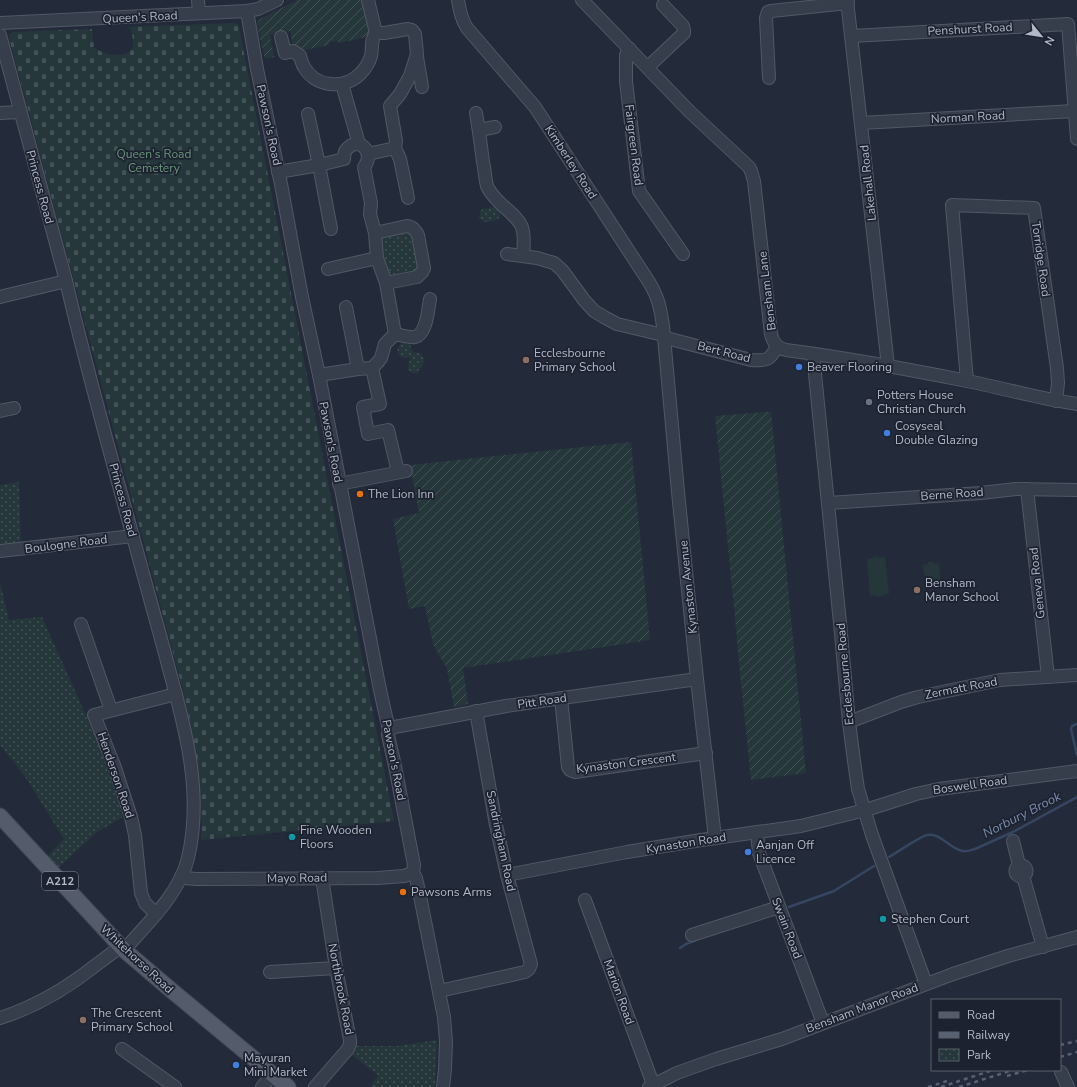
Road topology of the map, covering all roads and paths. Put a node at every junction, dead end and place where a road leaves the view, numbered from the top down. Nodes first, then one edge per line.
1 (198, 0) edge
2 (277, 0) edge
3 (368, 0) edge
4 (458, 0) edge
5 (582, 0) edge
6 (848, 1) edge
7 (663, 5) dead end
8 (247, 11) junction
9 (199, 14) junction
10 (0, 24) edge
11 (376, 33) junction
12 (0, 35) edge
13 (852, 36) junction
14 (281, 37) dead end
15 (630, 49) junction
16 (417, 54) junction
17 (648, 67) junction
18 (769, 78) dead end
19 (342, 84) junction
20 (422, 87) dead end
21 (1075, 111) junction
22 (20, 112) junction
23 (476, 113) dead end
24 (0, 114) edge
25 (308, 114) dead end
26 (861, 123) junction
27 (495, 127) dead end
28 (479, 130) junction
29 (1077, 139) edge
30 (359, 144) junction
31 (395, 148) junction
32 (368, 154) junction
33 (319, 165) junction
34 (278, 172) junction
35 (408, 198) dead end
36 (331, 229) dead end
37 (375, 233) junction
38 (507, 254) dead end
39 (683, 254) dead end
40 (523, 255) junction
41 (377, 258) junction
42 (328, 269) dead end
43 (66, 281) junction
44 (386, 283) junction
45 (0, 298) edge
46 (430, 299) dead end
47 (346, 307) dead end
48 (395, 334) junction
49 (664, 337) junction
50 (778, 346) junction
51 (813, 354) junction
52 (888, 366) junction
53 (372, 368) junction
54 (358, 369) junction
55 (319, 376) junction
56 (967, 381) junction
57 (1056, 401) junction
58 (1077, 404) edge
59 (14, 408) dead end
60 (0, 411) edge
61 (339, 484) junction
62 (1027, 489) junction
63 (1077, 490) edge
64 (828, 502) junction
65 (133, 536) junction
66 (0, 552) edge
67 (81, 624) dead end
68 (1077, 675) edge
69 (1048, 677) junction
70 (697, 679) junction
71 (176, 694) junction
72 (561, 698) junction
73 (111, 710) junction
74 (476, 711) junction
75 (849, 722) junction
76 (389, 730) junction
77 (706, 753) junction
78 (1077, 771) edge
79 (864, 810) junction
80 (0, 816) edge
81 (757, 832) junction
82 (715, 838) junction
83 (1013, 842) dead end
84 (413, 873) junction
85 (507, 875) junction
86 (181, 877) junction
87 (322, 878) junction
88 (585, 900) dead end
89 (779, 907) junction
90 (156, 914) junction
91 (692, 934) dead end
92 (1077, 937) edge
93 (1043, 947) junction
94 (122, 948) junction
95 (336, 968) junction
96 (276, 969) dead end
97 (926, 984) junction
98 (439, 991) junction
99 (0, 1018) edge
100 (823, 1023) junction
101 (122, 1049) dead end
102 (1061, 1072) dead end
103 (273, 1074) junction
104 (651, 1086) edge
105 (175, 1087) edge
106 (262, 1087) edge
107 (288, 1087) edge
108 (315, 1087) edge
109 (444, 1087) edge
110 (1068, 1087) edge

1 - 9 street
2 - 8 street, Queen's Road
3 - 11 street
4 - 49 street, Kimberley Road
5 - 15 street, Bensham Lane
6 - 13 street, Lakehall Road
6 - 18 street
7 - 17 street
8 - 9 street, Queen's Road
8 - 34 street, Pawson's Road
9 - 10 street, Queen's Road
11 - 16 street
11 - 19 street
12 - 22 street, Princess Road
13 - 21 street, Penshurst Road
13 - 26 street, Lakehall Road
14 - 19 street
15 - 17 street, Bensham Lane
15 - 39 street, Fairgreen Road
16 - 20 street
16 - 31 street
17 - 50 street, Bensham Lane
19 - 30 street
21 - 26 street, Norman Road
21 - 29 street, Penshurst Road
22 - 24 street
22 - 43 street, Princess Road
23 - 28 street
25 - 33 street
26 - 52 street, Lakehall Road
27 - 28 street
28 - 40 street
30 - 32 street
30 - 33 street
31 - 32 street
31 - 35 street
32 - 37 street
33 - 34 street
33 - 36 street
34 - 55 street, Pawson's Road
37 - 41 street
37 - 44 street
38 - 40 street
40 - 49 street
41 - 42 street
41 - 44 street
43 - 45 street
43 - 65 street, Princess Road
44 - 48 street
46 - 48 street
47 - 54 street
48 - 53 street
49 - 50 street, Bert Road
49 - 70 street, Kynaston Avenue
50 - 51 street, Bensham Lane
51 - 52 street, Bensham Lane
51 - 64 street, Ecclesbourne Road
52 - 56 street, Bensham Lane
53 - 54 street
53 - 61 street
54 - 55 street
55 - 61 street, Pawson's Road
56 - 57 street, Bensham Lane
56 - 57 street, Torridge Road
57 - 58 street, Bensham Lane
59 - 60 street
61 - 76 street, Pawson's Road
62 - 63 street, Berne Road
62 - 64 street, Berne Road
62 - 69 street, Geneva Road
64 - 75 street, Ecclesbourne Road
65 - 66 street, Boulogne Road
65 - 71 street, Princess Road
67 - 73 street
68 - 69 street, Zermatt Road
69 - 75 street, Zermatt Road
70 - 72 street, Pitt Road
70 - 77 street, Kynaston Avenue
71 - 73 street, Henderson Road
71 - 86 street, Princess Road
72 - 74 street, Pitt Road
72 - 77 street, Kynaston Crescent
73 - 90 street, Henderson Road
74 - 76 street, Pitt Road
74 - 85 street, Sandringham Road
75 - 79 street, Ecclesbourne Road
76 - 84 street, Pawson's Road
77 - 82 street, Kynaston Avenue
78 - 79 street, Boswell Road
79 - 81 street, Kynaston Road
79 - 97 street, Ecclesbourne Road
80 - 94 main road, Whitehorse Road / A212
81 - 82 street, Kynaston Road
81 - 89 street, Swain Road
82 - 85 street, Kynaston Road
83 - 93 street
84 - 87 street, Mayo Road
84 - 98 street, Pawson's Road
85 - 98 street, Sandringham Road
86 - 87 street, Mayo Road
86 - 90 street, Princess Road
87 - 95 street, Northbrook Road
88 - 104 street, Marion Road
89 - 91 street
89 - 100 street, Swain Road
90 - 94 street, Princess Road
92 - 93 street, Bensham Manor Road
93 - 97 street, Bensham Manor Road
94 - 99 street, Princess Road
94 - 103 main road, Whitehorse Road / A212
95 - 96 street
95 - 108 street, Northbrook Road
97 - 100 street, Bensham Manor Road
98 - 109 street
100 - 104 street, Bensham Manor Road
101 - 105 street
102 - 110 street
103 - 106 street
103 - 107 main road, Whitehorse Road / A212

